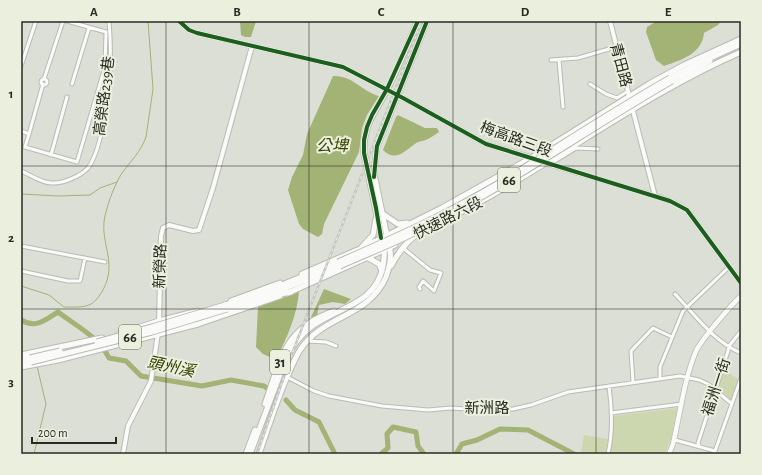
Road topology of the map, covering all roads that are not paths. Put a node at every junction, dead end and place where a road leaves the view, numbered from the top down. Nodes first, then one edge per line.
1 (36, 21) edge
2 (63, 21) edge
3 (67, 21) edge
4 (109, 21) edge
5 (179, 21) edge
6 (418, 21) edge
7 (427, 21) edge
8 (610, 21) edge
9 (89, 28) junction
10 (741, 39) edge
11 (741, 44) edge
12 (252, 46) junction
13 (616, 47) junction
14 (741, 48) edge
15 (741, 52) edge
16 (550, 60) dead end
17 (559, 60) junction
18 (21, 66) edge
19 (72, 84) dead end
20 (590, 84) dead end
21 (387, 89) junction
22 (629, 94) junction
23 (397, 95) junction
24 (67, 97) dead end
25 (563, 107) dead end
26 (633, 108) junction
27 (21, 131) edge
28 (29, 134) junction
29 (598, 150) dead end
30 (51, 154) junction
31 (531, 158) junction
32 (548, 164) junction
33 (21, 171) edge
34 (655, 196) junction
35 (376, 208) junction
36 (383, 214) junction
37 (416, 222) junction
38 (419, 233) junction
39 (387, 235) junction
40 (381, 238) junction
41 (21, 246) edge
42 (390, 247) junction
43 (402, 248) junction
44 (360, 249) junction
45 (385, 250) junction
46 (367, 257) junction
47 (86, 258) junction
48 (105, 262) dead end
49 (339, 264) junction
50 (729, 267) junction
51 (21, 271) edge
52 (382, 272) junction
53 (288, 280) junction
54 (384, 281) junction
55 (741, 283) edge
56 (420, 289) dead end
57 (291, 292) junction
58 (675, 294) dead end
59 (741, 296) edge
60 (258, 297) junction
61 (354, 304) junction
62 (226, 307) junction
63 (688, 307) junction
64 (159, 321) junction
65 (741, 331) edge
66 (711, 332) junction
67 (157, 334) junction
68 (672, 337) junction
69 (307, 341) junction
70 (336, 346) dead end
71 (729, 346) junction
72 (741, 353) edge
73 (21, 355) edge
74 (21, 359) edge
75 (21, 364) edge
76 (21, 367) edge
77 (688, 377) junction
78 (287, 378) junction
79 (660, 378) junction
80 (741, 378) edge
81 (633, 382) junction
82 (609, 386) junction
83 (716, 390) junction
84 (682, 404) junction
85 (732, 404) junction
86 (611, 413) junction
87 (675, 440) junction
88 (699, 446) junction
89 (714, 453) edge
90 (123, 454) edge
91 (246, 454) edge
92 (250, 454) edge
93 (259, 454) edge
94 (263, 454) edge
95 (608, 454) edge
96 (669, 454) edge

1 - 18 street
2 - 28 street
3 - 9 street
4 - 33 street, 高榮路239巷
5 - 12 street, 梅高路三段
6 - 21 main road, 31
7 - 23 main road, 31
8 - 13 street, 青田路
9 - 19 street
9 - 30 street
10 - 22 main road, 快速路六段 / 66
11 - 49 main road, 66, bridge
12 - 21 street, 梅高路三段
12 - 64 street, 新榮路
13 - 17 street
13 - 22 street, 青田路
14 - 49 main road, 66, bridge
15 - 26 main road, 快速路六段 / 66
16 - 17 street
17 - 25 street
20 - 22 street
21 - 23 street, 梅高路三段
21 - 35 main road, 31
22 - 26 street, 青田路
22 - 31 main road, 快速路六段 / 66
23 - 31 street, 梅高路三段
23 - 36 main road, 31
24 - 30 street
26 - 32 main road, 快速路六段 / 66
26 - 34 street, 青田路
27 - 28 street
28 - 30 street
29 - 32 street
31 - 32 street, 梅高路三段
31 - 37 main road, 快速路六段 / 66
32 - 34 street, 梅高路三段
32 - 38 main road, 快速路六段 / 66
34 - 50 street, 梅高路三段
35 - 40 main road, 31
35 - 44 main road
36 - 37 main road
36 - 39 main road, 31
37 - 39 main road, 快速路六段 / 66
38 - 42 main road, 快速路六段 / 66
38 - 43 main road, 31
39 - 40 main road, 快速路六段 / 66
39 - 42 main road, 31
40 - 44 main road, 快速路六段 / 66
40 - 45 main road, 31
41 - 47 street
42 - 45 main road, 快速路六段 / 66
42 - 54 main road, 31
43 - 54 main road, 31
43 - 56 street
44 - 53 main road, 快速路六段 / 66
45 - 46 main road, 快速路六段 / 66
45 - 52 main road, 31
46 - 52 main road
46 - 57 main road, 快速路六段 / 66
47 - 48 street
47 - 51 street
49 - 60 main road, 66
50 - 55 street, 梅高路三段
50 - 63 street
52 - 61 main road, 31
53 - 60 main road
53 - 64 main road, 快速路六段 / 66
54 - 69 main road, 31
57 - 60 main road
57 - 67 main road, 快速路六段 / 66
58 - 63 street
59 - 66 main road
60 - 62 main road, 66
61 - 91 main road, 31
61 - 92 main road, 31
62 - 74 main road, 66, bridge
62 - 75 main road, 66, bridge
63 - 66 street
63 - 68 street
64 - 67 street, 新榮路
64 - 73 main road, 66, bridge
65 - 71 street, 福洲一街
66 - 71 street
66 - 77 main road
67 - 76 main road, 66
67 - 90 street, 新榮路
68 - 79 street
68 - 81 street
69 - 70 street
69 - 78 main road, 31
71 - 72 street
71 - 83 street, 福洲一街
77 - 79 street, 新洲路
77 - 83 street
77 - 84 main road
78 - 82 street, 新洲路
78 - 93 main road, 31
78 - 94 main road, 31
79 - 81 street, 新洲路
80 - 85 street
81 - 82 street, 新洲路
82 - 86 street
83 - 85 street
83 - 88 street, 福洲一街
84 - 86 street
84 - 87 main road
85 - 89 street
86 - 95 street
87 - 88 street
87 - 96 main road
88 - 89 street

